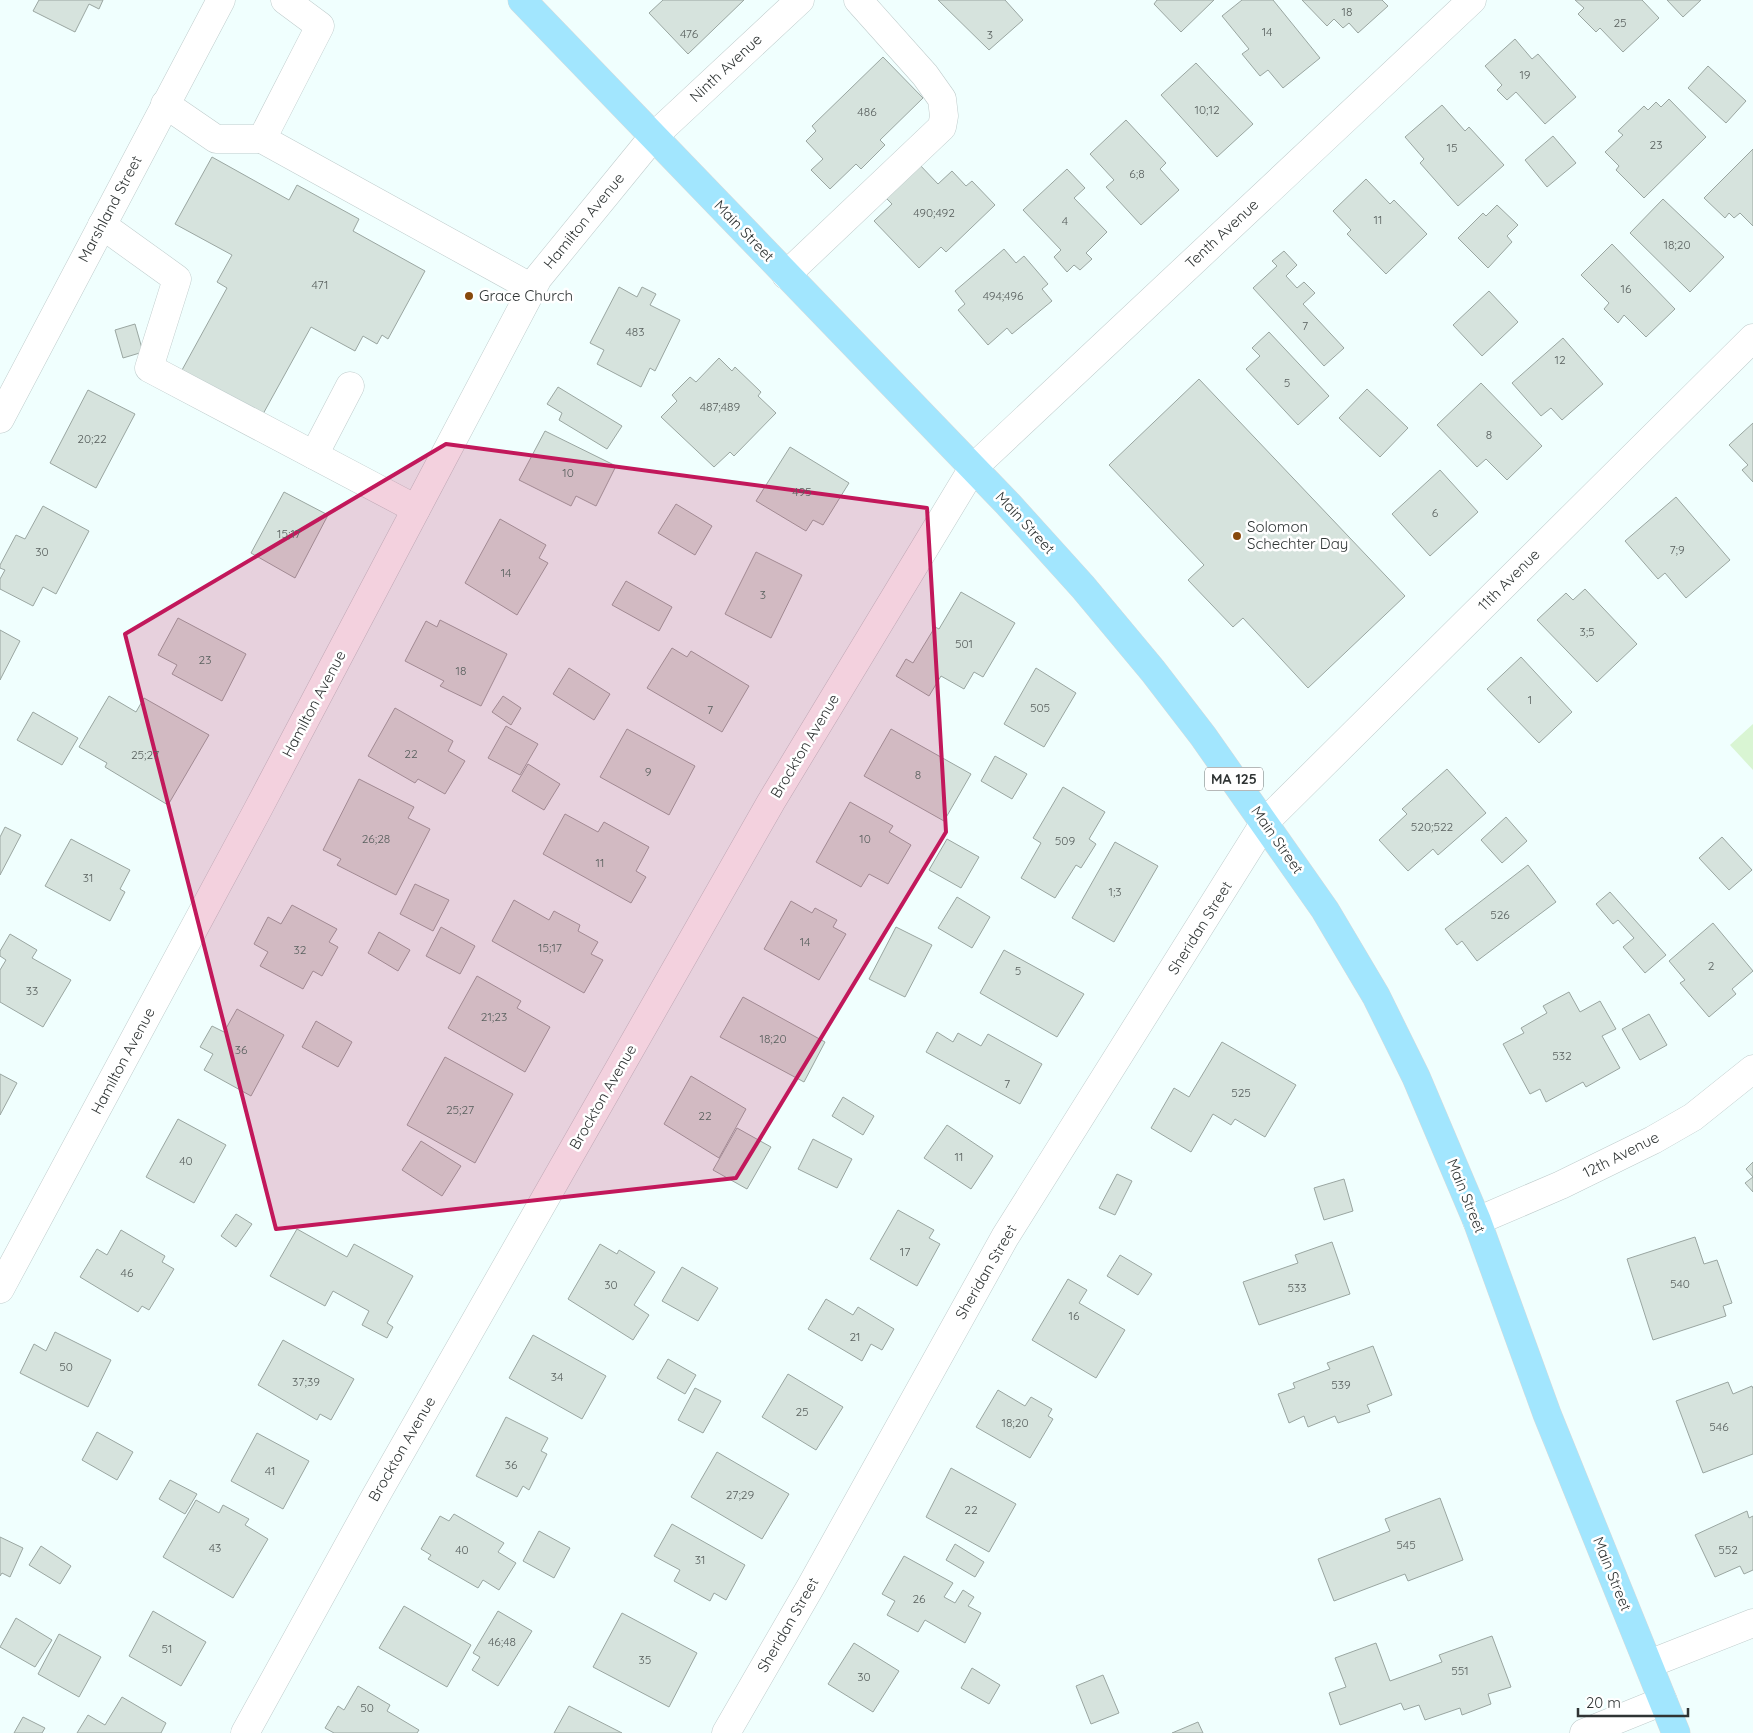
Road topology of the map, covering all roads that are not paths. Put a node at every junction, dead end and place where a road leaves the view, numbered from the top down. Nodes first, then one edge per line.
1 (221, 0) edge
2 (284, 0) edge
3 (522, 0) edge
4 (800, 0) edge
5 (858, 0) edge
6 (1472, 0) edge
7 (165, 104) junction
8 (653, 136) junction
9 (262, 139) junction
10 (102, 225) junction
11 (786, 274) junction
12 (532, 288) junction
13 (1753, 338) edge
14 (350, 386) dead end
15 (0, 419) edge
16 (314, 456) junction
17 (972, 468) junction
18 (416, 509) junction
19 (1265, 822) junction
20 (1753, 1069) edge
21 (1477, 1221) junction
22 (0, 1289) edge
23 (1753, 1623) edge
24 (1649, 1664) junction
25 (1663, 1701) junction
26 (245, 1733) edge
27 (726, 1733) edge
28 (1584, 1733) edge
29 (1676, 1733) edge

1 - 7 street, Marshland Street
2 - 9 street
3 - 8 main road, Main Street / MA 125
4 - 8 street, Ninth Avenue
5 - 11 street
6 - 17 street, Tenth Avenue
7 - 9 street
7 - 10 street, Marshland Street
8 - 11 main road, Main Street / MA 125
8 - 12 street, Hamilton Avenue
9 - 12 street
10 - 15 street, Marshland Street
10 - 16 street
11 - 17 main road, Main Street / MA 125
12 - 18 street, Hamilton Avenue
13 - 19 street, 11th Avenue
14 - 16 street
16 - 18 street
17 - 19 main road, Main Street / MA 125
17 - 26 street, Brockton Avenue
18 - 22 street, Hamilton Avenue
19 - 21 main road, Main Street / MA 125
19 - 27 street, Sheridan Street
20 - 21 street, 12th Avenue
21 - 24 main road, Main Street / MA 125
23 - 24 street
24 - 25 main road, Main Street / MA 125
25 - 28 street
25 - 29 main road, Main Street / MA 125

